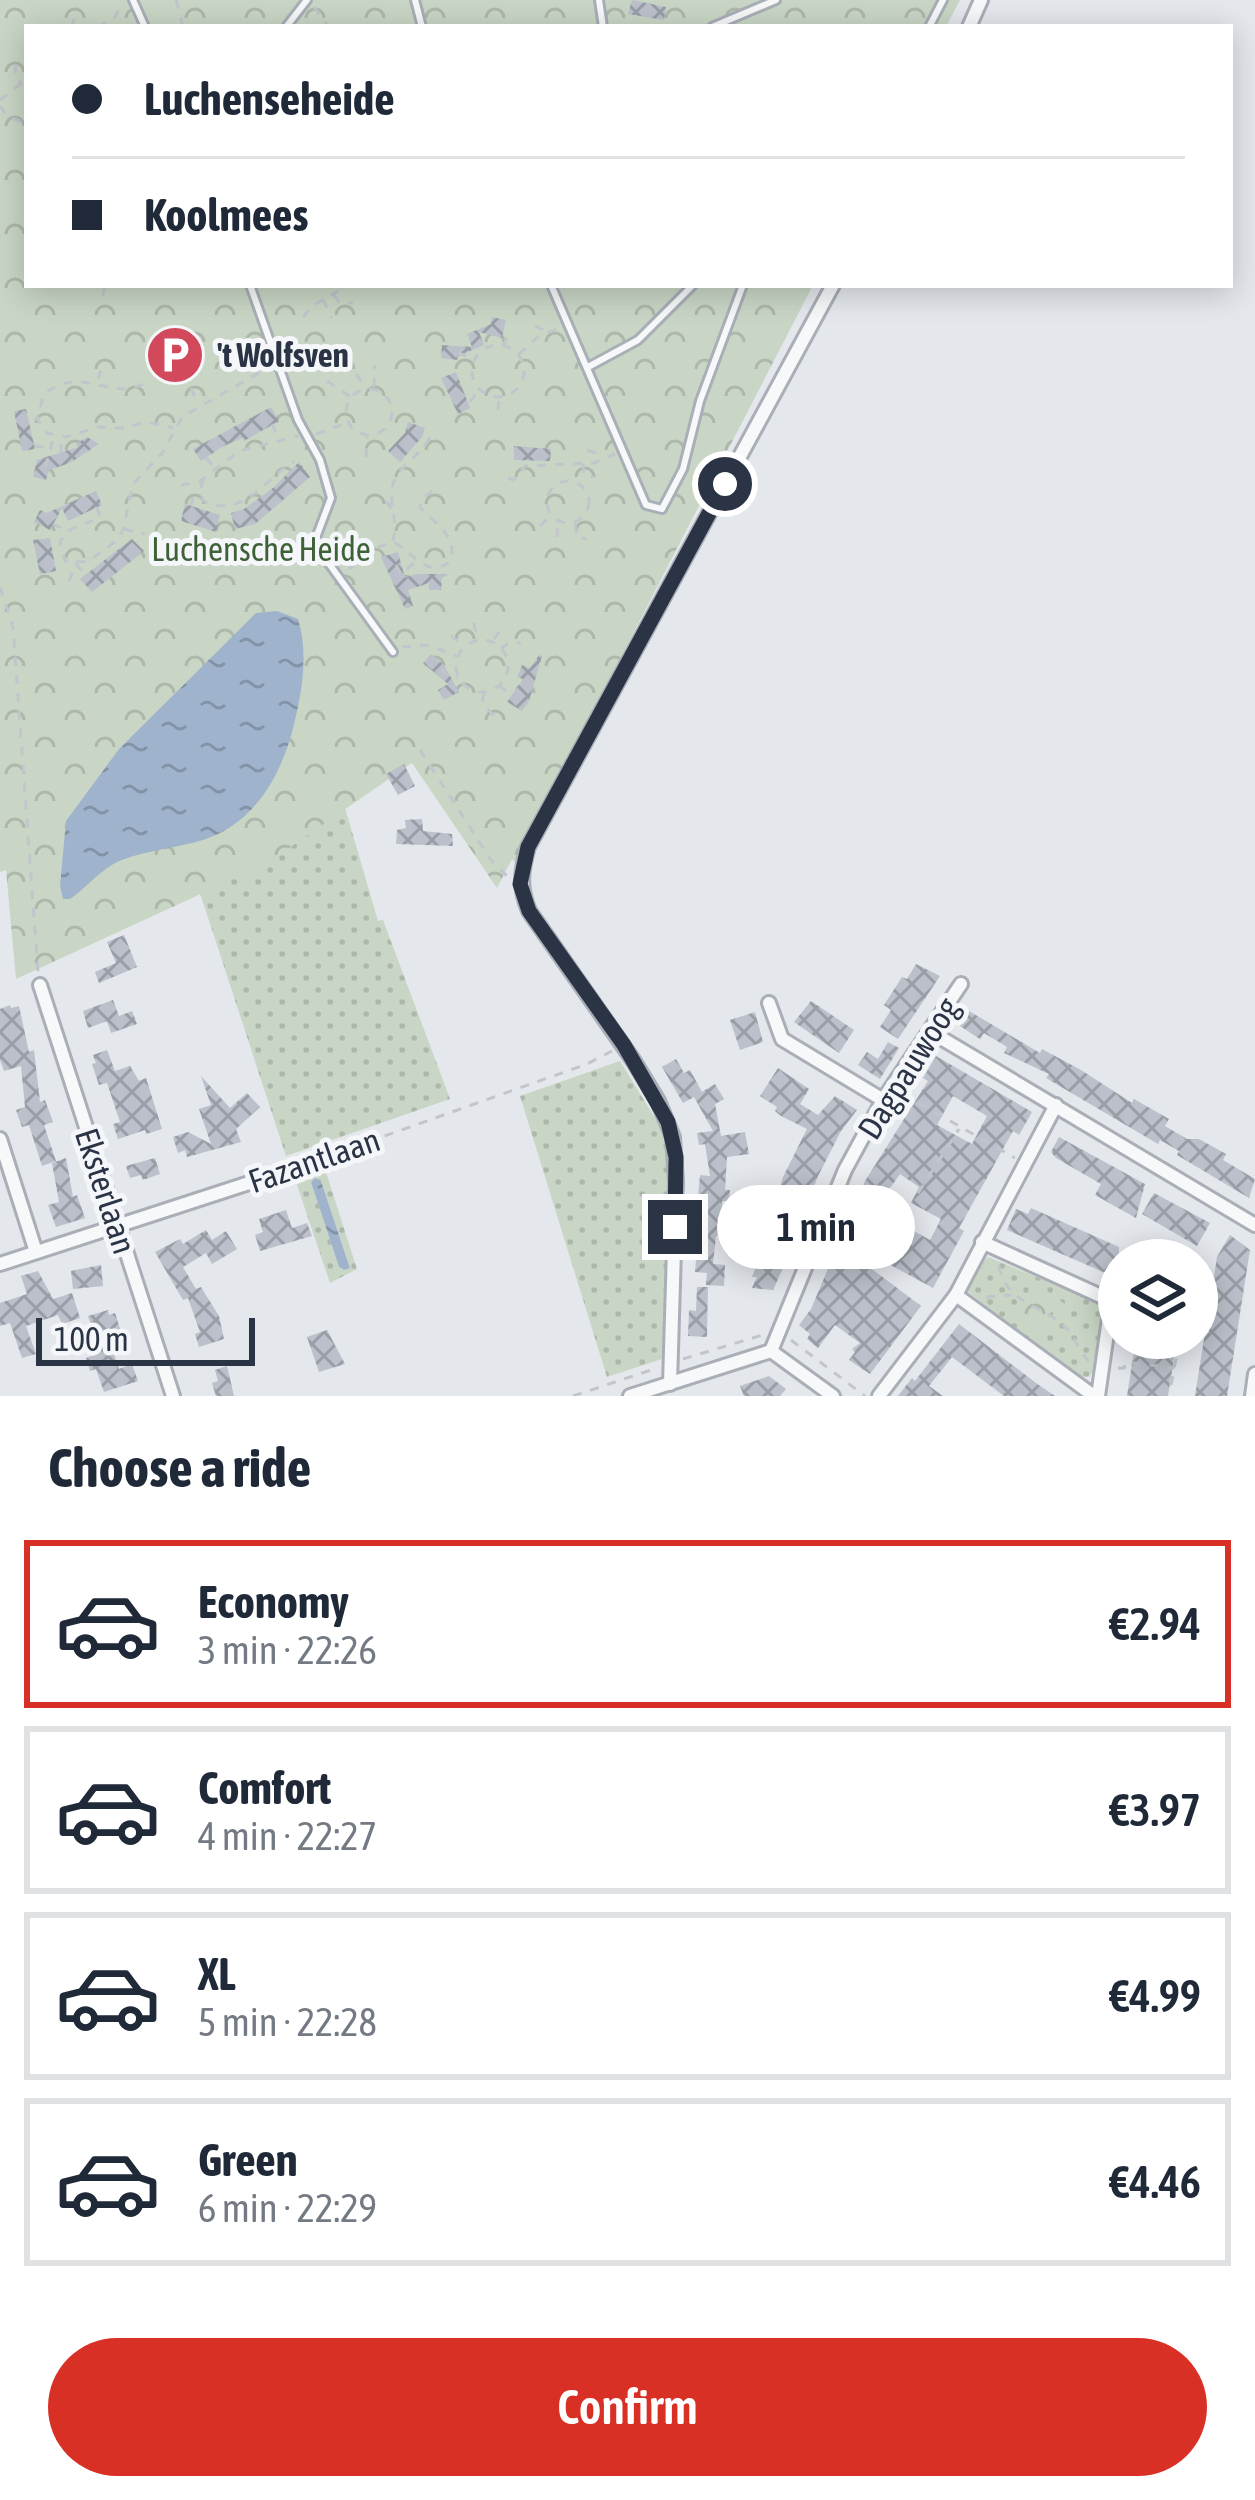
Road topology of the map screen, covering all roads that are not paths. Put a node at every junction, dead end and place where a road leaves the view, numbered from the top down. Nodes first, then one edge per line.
1 (310, 0) edge
2 (776, 0) edge
3 (733, 17) junction
4 (289, 24) edge
5 (718, 24) edge
6 (735, 24) edge
7 (251, 288) edge
8 (552, 288) edge
9 (690, 288) edge
10 (742, 288) edge
11 (831, 288) edge
12 (586, 368) junction
13 (393, 652) road end
14 (961, 984) dead end
15 (40, 985) road end
16 (770, 1003) dead end
17 (931, 1032) junction
18 (884, 1100) junction
19 (1056, 1106) junction
20 (0, 1139) edge
21 (289, 1170) road end
22 (1255, 1225) edge
23 (117, 1227) junction
24 (982, 1242) junction
25 (36, 1252) junction
26 (0, 1264) edge
27 (956, 1295) junction
28 (772, 1352) junction
29 (1255, 1374) edge
30 (670, 1384) junction
31 (173, 1396) edge
32 (630, 1396) edge
33 (833, 1396) edge
34 (879, 1396) edge
35 (1096, 1396) edge
36 (1252, 1396) edge

1 - 4 lane
2 - 3 lane
3 - 5 lane
3 - 6 lane
7 - 13 lane
8 - 12 lane
9 - 12 lane
10 - 12 lane
11 - 30 street
14 - 17 street, Dagpauwoog
15 - 23 street, Eksterlaan
16 - 18 street
17 - 18 street, Dagpauwoog
17 - 19 street
18 - 28 street, Dagpauwoog
19 - 22 street
19 - 24 street
20 - 25 street
21 - 23 street, Fazantlaan
23 - 25 street, Fazantlaan
23 - 31 street, Eksterlaan
24 - 27 street
24 - 35 street
25 - 26 street, Fazantlaan
27 - 34 street
27 - 35 street
28 - 30 street
28 - 33 street
29 - 36 street
30 - 32 street

